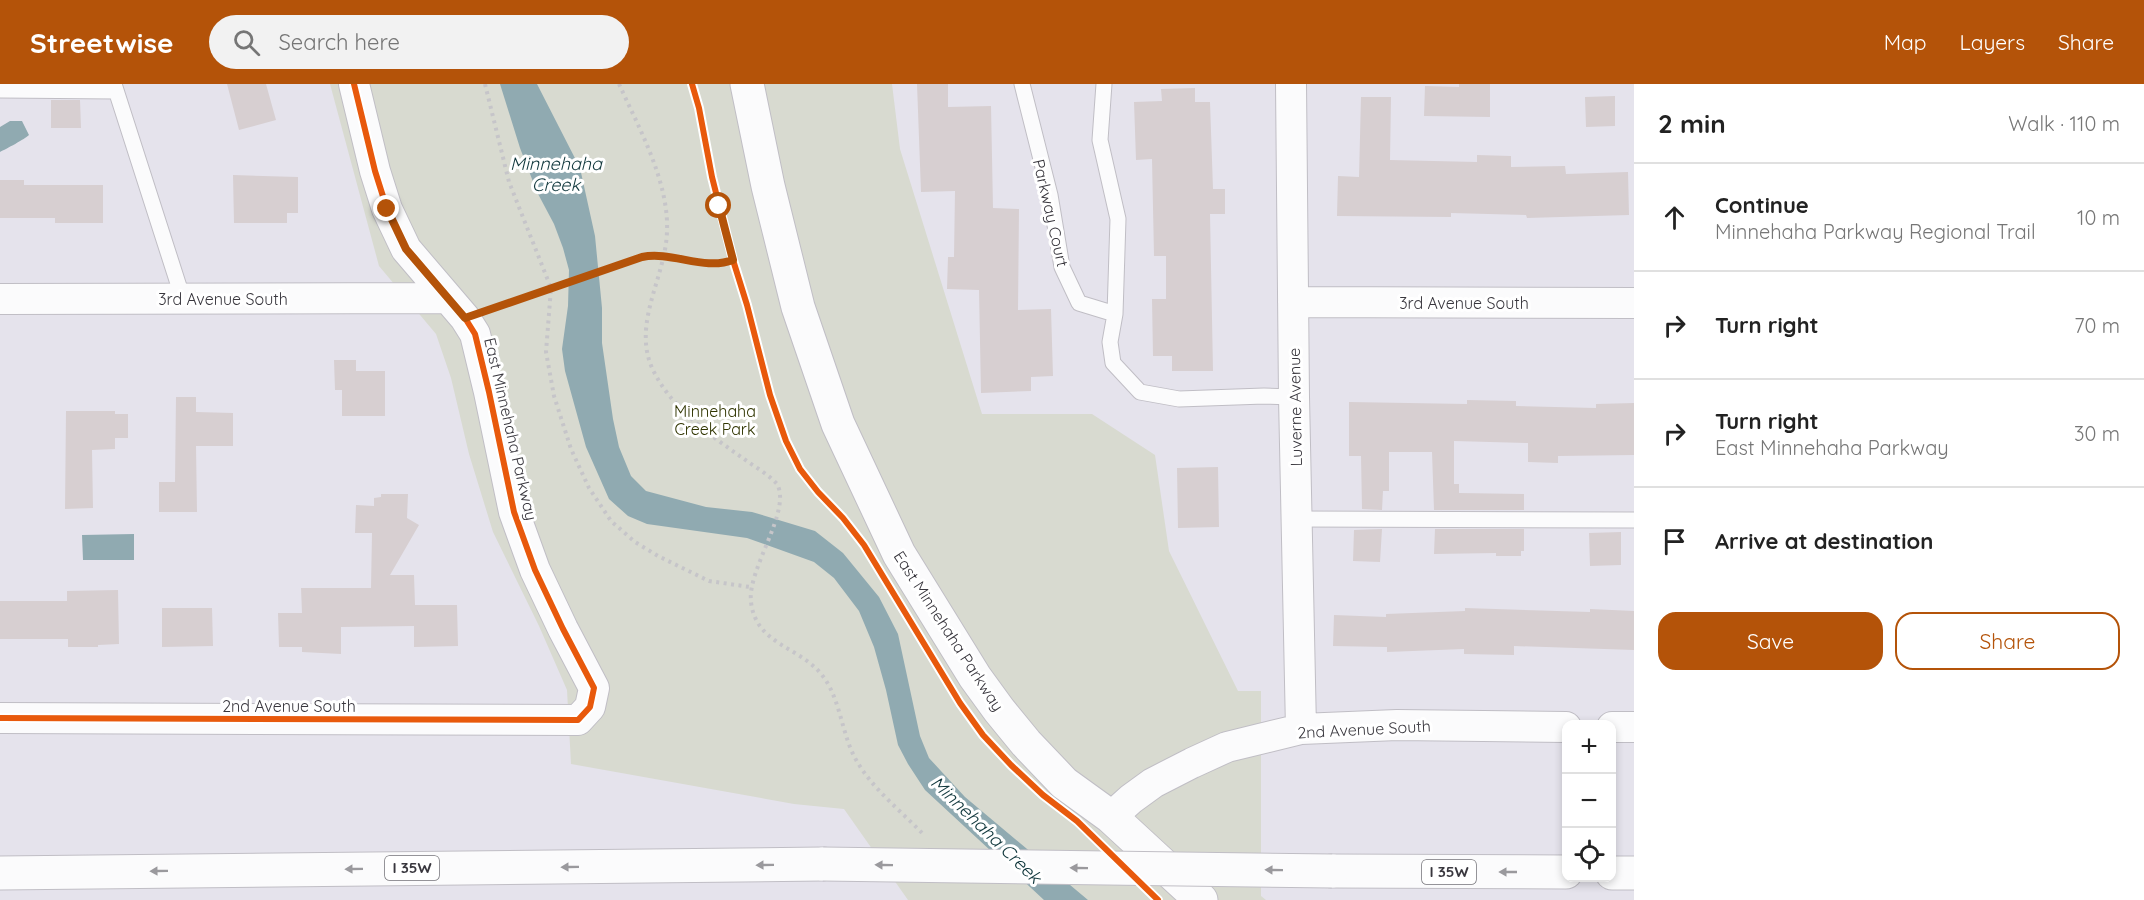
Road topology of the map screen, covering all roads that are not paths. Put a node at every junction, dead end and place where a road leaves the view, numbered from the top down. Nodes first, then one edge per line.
1 (354, 84) edge
2 (747, 84) edge
3 (1022, 84) edge
4 (1104, 84) edge
5 (1291, 84) edge
6 (115, 87) edge
7 (0, 90) edge
8 (0, 299) edge
9 (183, 299) junction
10 (1293, 302) junction
11 (1634, 303) edge
12 (456, 308) junction
13 (1114, 314) junction
14 (1294, 397) junction
15 (1298, 519) junction
16 (1634, 520) edge
17 (0, 718) edge
18 (578, 720) joint
19 (1562, 727) edge
20 (1616, 727) edge
21 (1634, 727) edge
22 (1301, 729) junction
23 (1111, 817) junction
24 (1562, 872) edge
25 (0, 873) edge
26 (1616, 873) edge
27 (1634, 873) edge
28 (1201, 900) edge

1 - 12 street, East Minnehaha Parkway
2 - 23 main road, East Minnehaha Parkway
3 - 13 lane, Parkway Court
4 - 13 lane
5 - 10 street, Luverne Avenue
6 - 7 lane
6 - 9 lane
8 - 9 street, 3rd Avenue South
9 - 12 street, 3rd Avenue South
10 - 11 street, 3rd Avenue South
10 - 14 street, Luverne Avenue
12 - 18 street, East Minnehaha Parkway
13 - 14 lane
14 - 15 street, Luverne Avenue
15 - 16 lane
15 - 22 street, Luverne Avenue
17 - 18 street, 2nd Avenue South
19 - 22 street, 2nd Avenue South
20 - 21 street
22 - 23 street, 2nd Avenue South
23 - 28 main road, East Minnehaha Parkway
24 -> 25 main road, I 35W, bridge
26 - 27 main road

